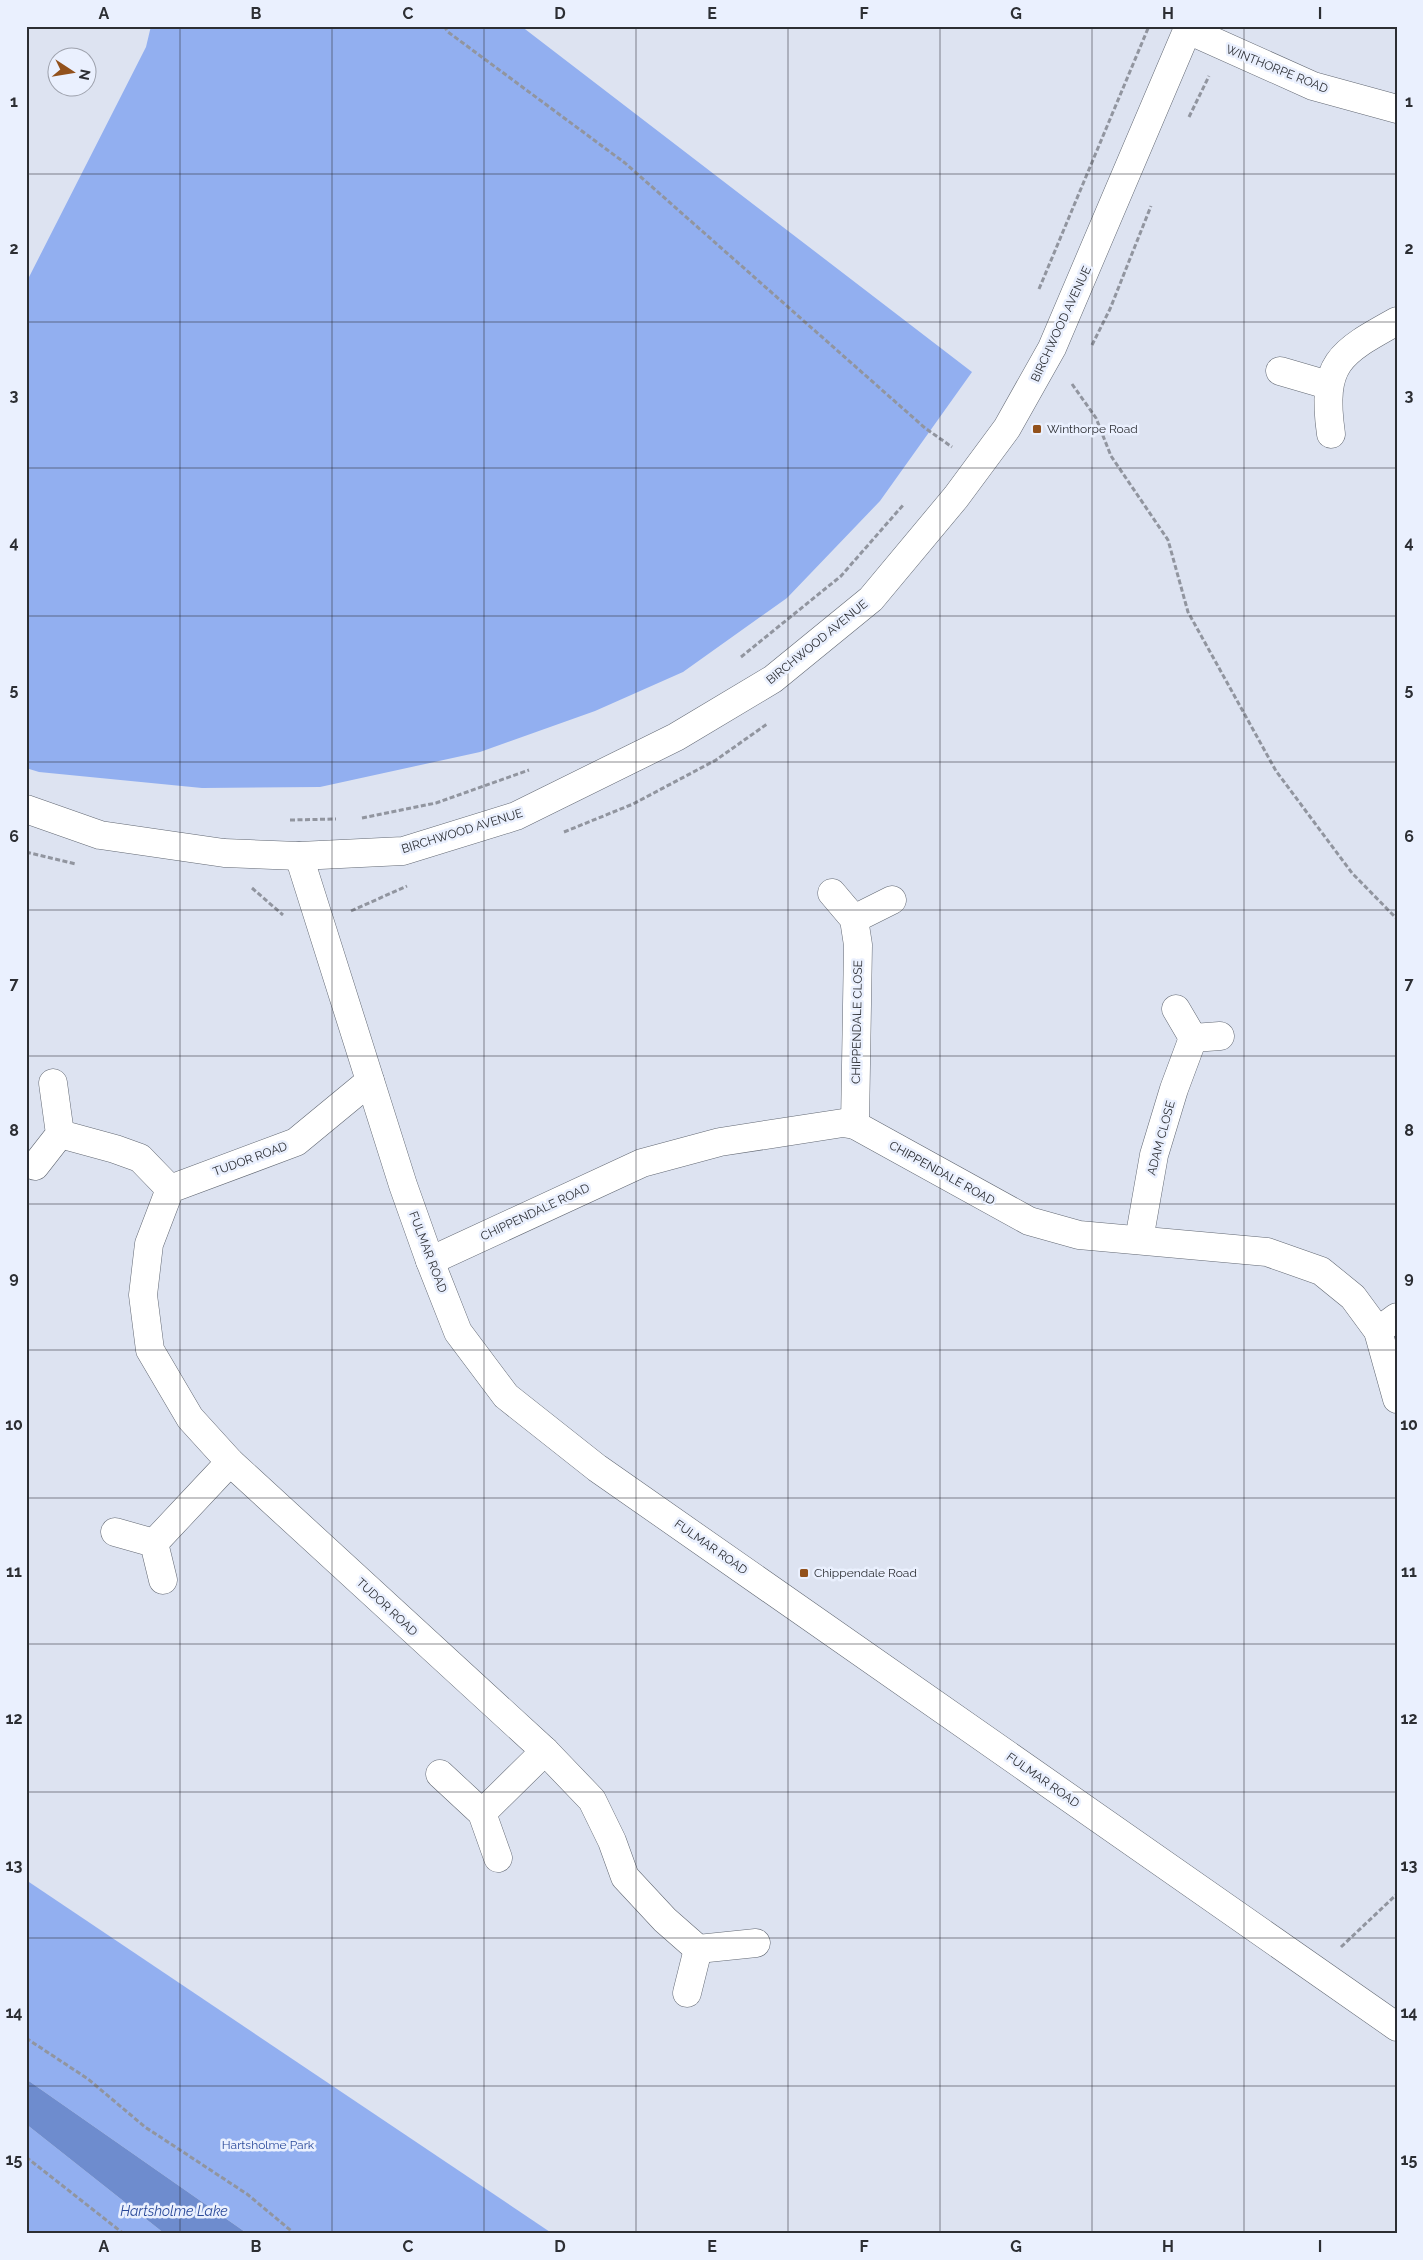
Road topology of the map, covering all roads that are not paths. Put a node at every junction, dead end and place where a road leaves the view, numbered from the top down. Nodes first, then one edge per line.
1 (1189, 28) edge
2 (1397, 109) edge
3 (1397, 322) edge
4 (1280, 371) dead end
5 (1328, 385) junction
6 (1331, 434) dead end
7 (26, 809) edge
8 (299, 856) junction
9 (832, 893) dead end
10 (892, 900) dead end
11 (854, 919) junction
12 (1176, 1009) dead end
13 (1220, 1036) dead end
14 (1192, 1038) junction
15 (370, 1081) junction
16 (53, 1083) dead end
17 (855, 1125) junction
18 (60, 1134) junction
19 (35, 1166) dead end
20 (170, 1189) junction
21 (1139, 1240) junction
22 (430, 1261) junction
23 (1387, 1324) edge
24 (1397, 1399) edge
25 (230, 1462) junction
26 (115, 1532) dead end
27 (154, 1543) junction
28 (163, 1580) dead end
29 (545, 1751) junction
30 (440, 1774) dead end
31 (482, 1813) junction
32 (498, 1858) dead end
33 (756, 1943) dead end
34 (698, 1948) junction
35 (687, 1993) dead end
36 (1397, 2027) edge

1 - 2 street, WINTHORPE ROAD
1 - 8 street, BIRCHWOOD AVENUE
3 - 5 street
4 - 5 street
5 - 6 street
7 - 8 street, BIRCHWOOD AVENUE
8 - 15 street, FULMAR ROAD
9 - 11 street
10 - 11 street
11 - 17 street, CHIPPENDALE CLOSE
12 - 14 street
13 - 14 street
14 - 21 street, ADAM CLOSE
15 - 20 street, TUDOR ROAD
15 - 22 street, FULMAR ROAD
16 - 18 street
17 - 21 street, CHIPPENDALE ROAD
17 - 22 street, CHIPPENDALE ROAD
18 - 19 street
18 - 20 street
20 - 25 street, TUDOR ROAD
21 - 23 street, CHIPPENDALE ROAD
22 - 36 street, FULMAR ROAD
23 - 24 street, CHIPPENDALE ROAD
25 - 27 street
25 - 29 street, TUDOR ROAD
26 - 27 street
27 - 28 street
29 - 31 street
29 - 34 street, TUDOR ROAD
30 - 31 street
31 - 32 street
33 - 34 street
34 - 35 street

